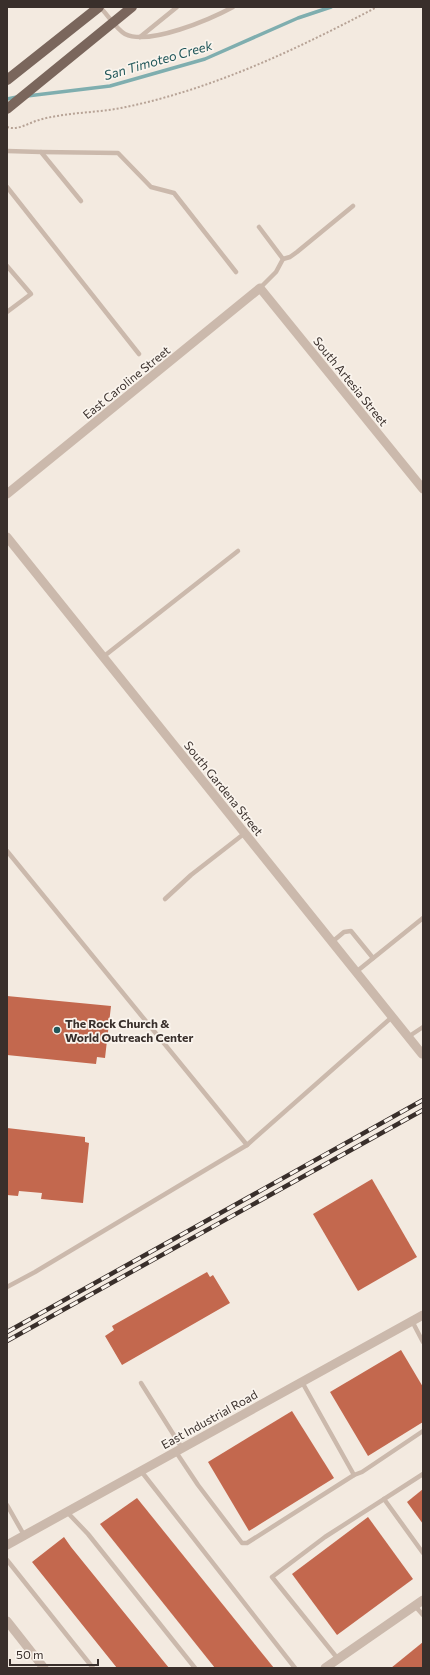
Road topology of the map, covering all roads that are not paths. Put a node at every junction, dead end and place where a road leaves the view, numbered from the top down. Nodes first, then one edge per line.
1 (99, 7) edge
2 (132, 7) edge
3 (177, 7) edge
4 (227, 7) edge
5 (233, 7) edge
6 (218, 15) junction
7 (114, 22) junction
8 (140, 37) junction
9 (8, 79) edge
10 (7, 109) edge
11 (7, 151) edge
12 (41, 152) junction
13 (7, 187) edge
14 (81, 202) dead end
15 (353, 206) dead end
16 (259, 227) dead end
17 (283, 259) junction
18 (7, 266) edge
19 (236, 272) dead end
20 (260, 288) junction
21 (7, 312) edge
22 (139, 354) dead end
23 (423, 489) edge
24 (7, 494) edge
25 (7, 537) edge
26 (238, 551) dead end
27 (103, 657) junction
28 (245, 833) junction
29 (7, 851) edge
30 (165, 899) dead end
31 (423, 918) edge
32 (332, 942) junction
33 (373, 958) junction
34 (356, 972) junction
35 (392, 1016) junction
36 (423, 1027) edge
37 (408, 1037) junction
38 (422, 1054) dead end
39 (247, 1145) junction
40 (7, 1287) edge
41 (423, 1314) edge
42 (412, 1321) junction
43 (423, 1342) edge
44 (302, 1382) junction
45 (141, 1383) dead end
46 (423, 1431) edge
47 (179, 1450) junction
48 (141, 1471) junction
49 (423, 1474) edge
50 (354, 1475) junction
51 (384, 1499) junction
52 (7, 1505) edge
53 (67, 1512) junction
54 (24, 1535) junction
55 (7, 1545) edge
56 (423, 1553) edge
57 (7, 1560) edge
58 (419, 1603) edge
59 (423, 1615) edge
60 (7, 1621) edge
61 (338, 1659) junction
62 (44, 1668) edge
63 (93, 1668) edge
64 (195, 1668) edge
65 (295, 1668) edge
66 (325, 1668) edge

1 - 7 lane
1 - 9 main road
2 - 7 main road
3 - 8 lane
4 - 6 lane
5 - 6 lane
6 - 8 lane
7 - 8 lane
7 - 10 main road
11 - 12 lane
12 - 14 lane
12 - 19 lane
13 - 22 lane
15 - 17 lane
16 - 17 lane
17 - 20 lane
18 - 21 lane
20 - 23 street, South Artesia Street
20 - 24 street, East Caroline Street
25 - 27 street, South Gardena Street
26 - 27 lane
27 - 28 street, South Gardena Street
28 - 30 lane
28 - 32 street, South Gardena Street
29 - 39 lane
31 - 33 lane
32 - 33 lane
32 - 34 street, South Gardena Street
33 - 34 lane
34 - 35 street, South Gardena Street
35 - 37 street, South Gardena Street
35 - 39 lane
36 - 37 lane
37 - 38 street, South Gardena Street
39 - 40 lane
41 - 42 street, East Industrial Road
42 - 43 lane
42 - 44 street, East Industrial Road
44 - 47 street, East Industrial Road
44 - 50 lane
45 - 47 lane
46 - 50 lane
47 - 48 street, East Industrial Road
47 - 50 lane
48 - 53 street, East Industrial Road
48 - 65 lane
49 - 51 lane
51 - 56 lane
51 - 61 lane
52 - 54 lane
53 - 54 street, East Industrial Road
53 - 64 lane
54 - 55 street, East Industrial Road
57 - 63 lane
58 - 59 lane
58 - 61 street
60 - 62 street
61 - 66 street

